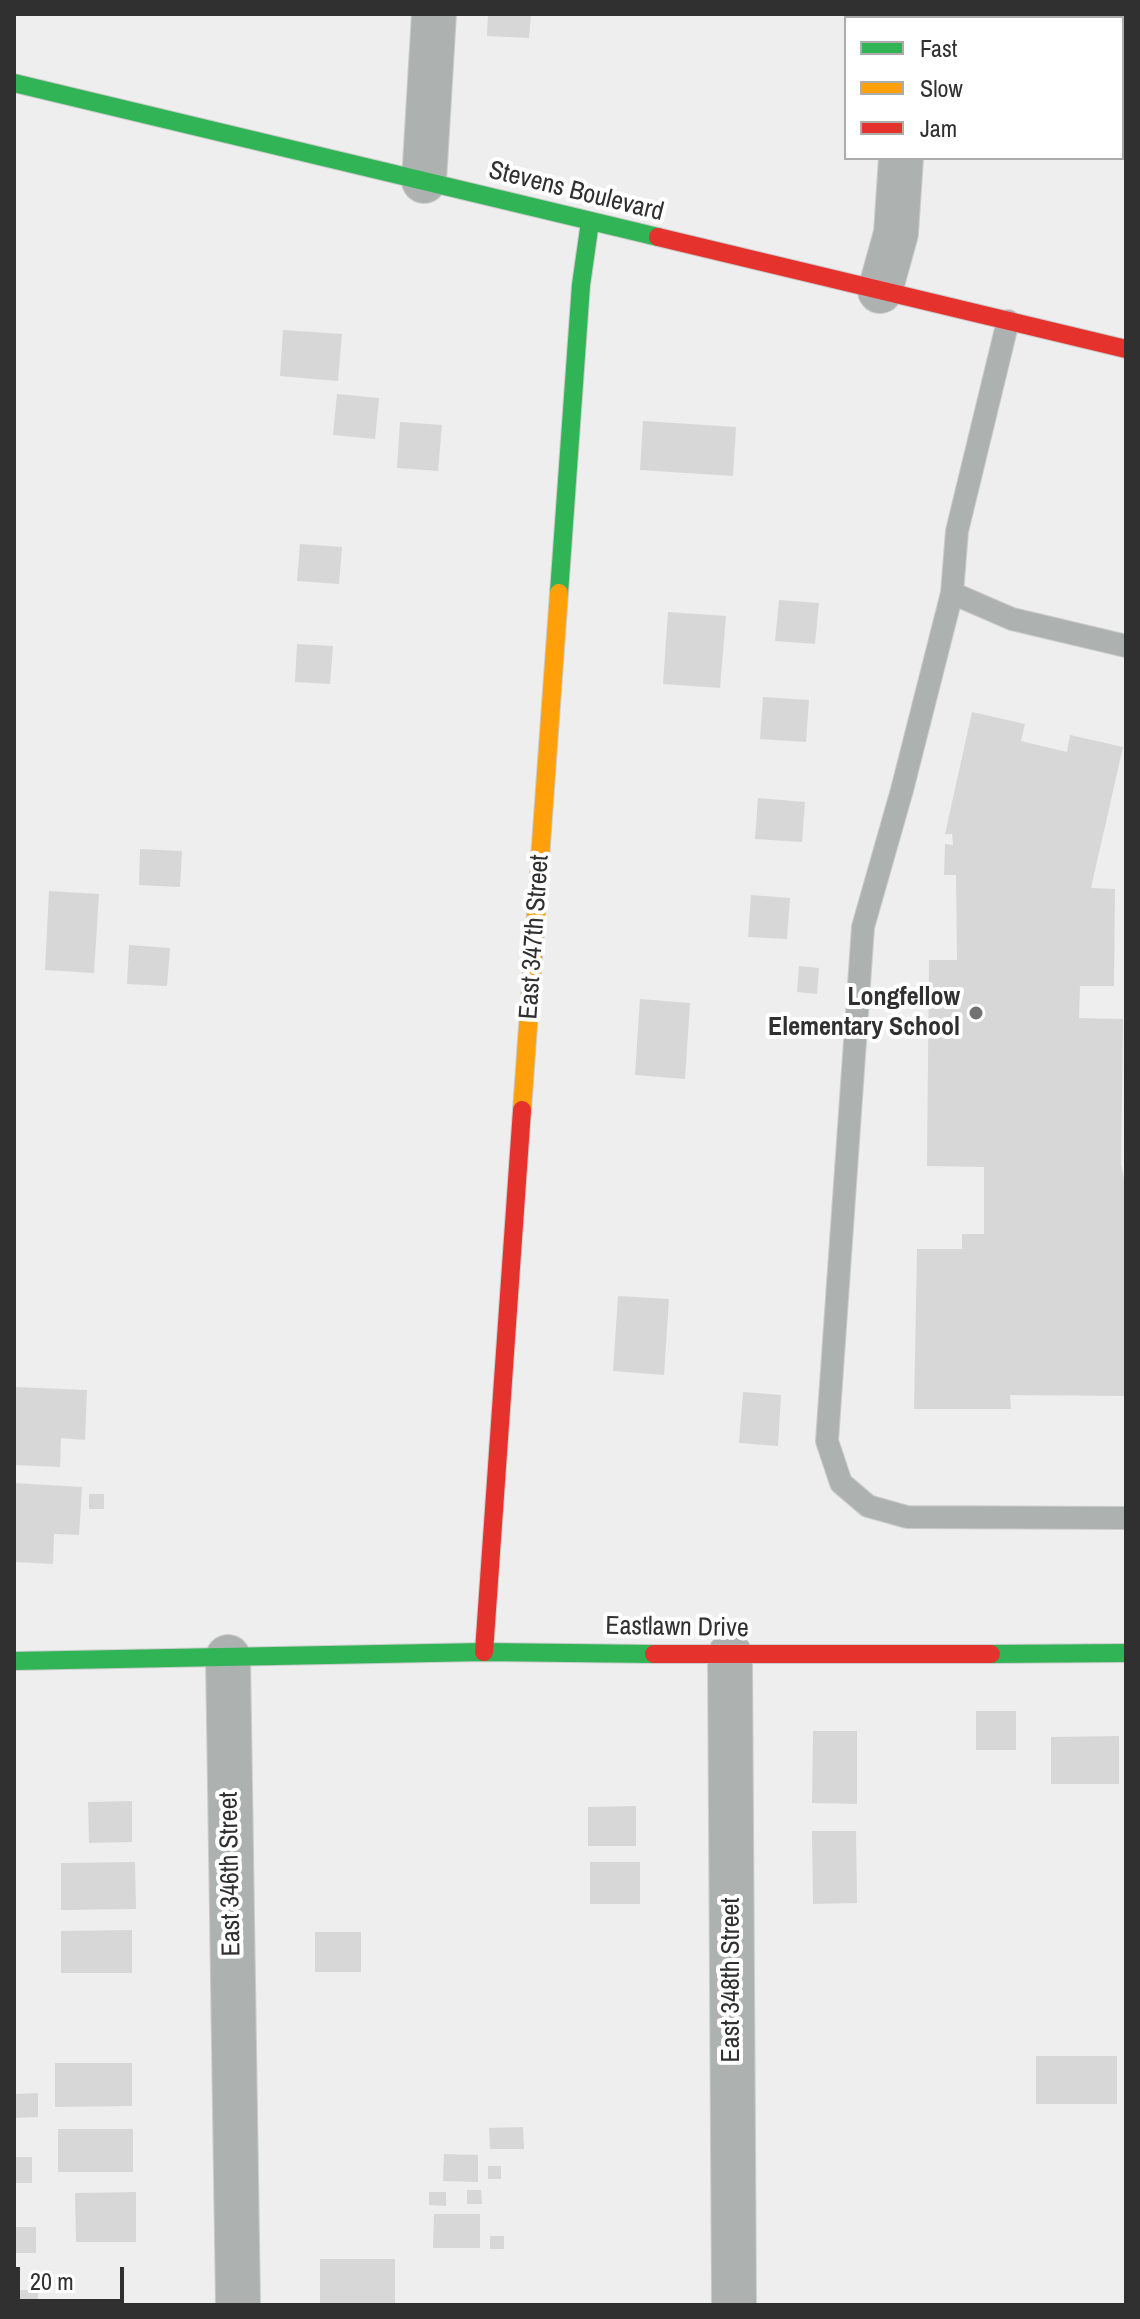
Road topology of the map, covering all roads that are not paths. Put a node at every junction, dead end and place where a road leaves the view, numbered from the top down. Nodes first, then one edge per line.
1 (434, 14) edge
2 (14, 83) edge
3 (901, 160) edge
4 (424, 181) junction
5 (590, 222) junction
6 (880, 291) junction
7 (1008, 321) junction
8 (1126, 349) edge
9 (952, 593) junction
10 (1126, 646) edge
11 (1126, 1518) edge
12 (484, 1652) junction
13 (1126, 1653) edge
14 (730, 1655) junction
15 (228, 1657) junction
16 (14, 1661) edge
17 (238, 2305) edge
18 (734, 2305) edge

1 - 4 street
2 - 4 street, Stevens Boulevard
3 - 6 street
4 - 5 street, Stevens Boulevard
5 - 6 street, Stevens Boulevard
5 - 12 street, East 347th Street
6 - 7 street, Stevens Boulevard
7 - 8 street, Stevens Boulevard
7 - 9 lane
9 - 10 lane
9 - 11 lane
12 - 14 street, Eastlawn Drive
12 - 15 street, Eastlawn Drive
13 - 14 street, Eastlawn Drive
14 - 18 street, East 348th Street
15 - 16 street
15 - 17 street, East 346th Street

